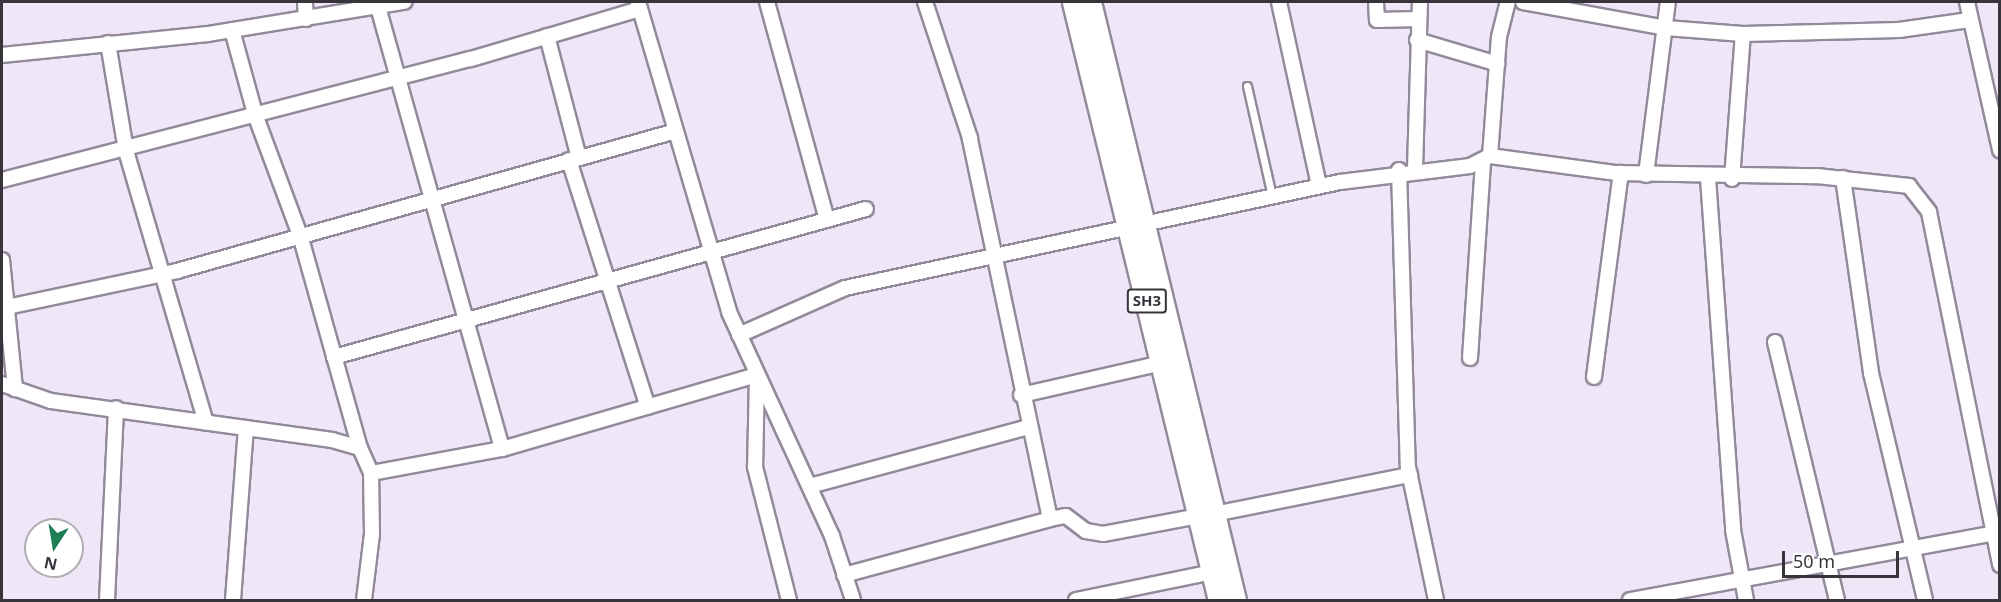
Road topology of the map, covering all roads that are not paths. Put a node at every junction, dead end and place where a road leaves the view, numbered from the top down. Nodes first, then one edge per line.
1 (305, 2) edge
2 (399, 2) edge
3 (767, 2) edge
4 (925, 2) edge
5 (1073, 2) edge
6 (1090, 2) edge
7 (1279, 2) edge
8 (1376, 2) edge
9 (1420, 2) edge
10 (1508, 2) edge
11 (1523, 2) edge
12 (1668, 2) edge
13 (1967, 2) edge
14 (639, 5) edge
15 (378, 7) junction
16 (1419, 18) junction
17 (306, 19) junction
18 (1969, 20) junction
19 (1666, 28) junction
20 (232, 30) junction
21 (1743, 34) junction
22 (547, 36) junction
23 (1418, 40) junction
24 (108, 43) junction
25 (2, 56) edge
26 (1498, 64) junction
27 (399, 78) junction
28 (1247, 86) dead end
29 (256, 117) junction
30 (676, 131) junction
31 (2000, 150) edge
32 (126, 151) junction
33 (1486, 158) junction
34 (574, 159) junction
35 (1415, 169) junction
36 (1400, 170) junction
37 (1621, 173) junction
38 (1647, 175) junction
39 (1708, 178) junction
40 (1844, 178) junction
41 (1732, 179) junction
42 (2, 180) edge
43 (1319, 186) junction
44 (1272, 196) junction
45 (430, 198) junction
46 (866, 209) dead end
47 (827, 220) junction
48 (1136, 224) junction
49 (300, 235) junction
50 (711, 252) junction
51 (992, 254) junction
52 (2, 260) edge
53 (160, 274) junction
54 (607, 281) junction
55 (4, 308) edge
56 (466, 321) junction
57 (739, 335) junction
58 (1775, 342) dead end
59 (334, 357) junction
60 (1470, 358) dead end
61 (1162, 363) junction
62 (757, 375) junction
63 (1594, 377) dead end
64 (2, 384) edge
65 (15, 389) junction
66 (1021, 395) junction
67 (648, 407) junction
68 (116, 408) junction
69 (206, 422) junction
70 (1029, 427) junction
71 (246, 428) junction
72 (360, 448) junction
73 (501, 449) junction
74 (371, 473) junction
75 (1410, 475) junction
76 (810, 486) junction
77 (1207, 515) junction
78 (1050, 519) junction
79 (1996, 533) edge
80 (1913, 549) junction
81 (1829, 564) junction
82 (2000, 565) edge
83 (1212, 572) junction
84 (844, 574) junction
85 (1740, 579) junction
86 (107, 600) edge
87 (233, 600) edge
88 (364, 600) edge
89 (787, 600) edge
90 (853, 600) edge
91 (1076, 600) edge
92 (1219, 600) edge
93 (1235, 600) edge
94 (1436, 600) edge
95 (1633, 600) edge
96 (1746, 600) edge
97 (1837, 600) edge
98 (1925, 600) edge

1 - 17 street
2 - 15 street
3 - 47 street
4 - 51 street
5 - 48 main road, SH3
6 - 48 main road, SH3
7 - 43 street
8 - 16 street
9 - 16 street
10 - 26 street
11 - 19 street
12 - 19 street
13 - 18 street
14 - 22 street
14 - 30 street
15 - 17 street
15 - 27 street
16 - 23 street
17 - 20 street
18 - 21 street
18 - 31 street
19 - 21 street
19 - 38 street
20 - 24 street
20 - 29 street
21 - 41 street
22 - 27 street
22 - 34 street
23 - 26 street
23 - 35 street
24 - 25 street
24 - 32 street
26 - 33 street
27 - 29 street
27 - 45 street
28 - 44 lane
29 - 32 street
29 - 49 street
30 - 34 street
30 - 50 street
32 - 42 street
32 - 53 street
33 - 35 street
33 - 37 street
33 - 60 street
34 - 45 street
34 - 54 street
35 - 36 street
36 - 43 street
36 - 75 street
37 - 38 street
37 - 63 street
38 - 39 street
39 - 41 street
39 - 85 street
40 - 41 street
40 - 79 street
40 - 80 street
43 - 44 street
44 - 48 street
45 - 49 street
45 - 56 street
46 - 47 street
47 - 50 street
48 - 51 street
48 - 61 main road, SH3
48 - 77 main road, SH3
49 - 53 street
49 - 59 street
50 - 54 street
50 - 57 street
51 - 57 street
51 - 66 street
52 - 55 street
53 - 55 street
53 - 69 street
54 - 56 street
54 - 67 street
55 - 65 street
56 - 59 street
56 - 73 street
57 - 62 street
58 - 81 street
59 - 72 street
61 - 66 street
61 - 77 main road, SH3
62 - 67 street
62 - 76 street
62 - 89 street
64 - 65 street
65 - 68 street
66 - 70 street
67 - 73 street
68 - 69 street
68 - 86 street
69 - 71 street
70 - 76 street
70 - 78 street
71 - 72 street
71 - 87 street
72 - 74 street
73 - 74 street
74 - 88 street
75 - 77 street
75 - 94 street
76 - 84 street
77 - 78 street
77 - 83 main road, SH3
77 - 93 main road, SH3
78 - 84 street
79 - 80 street
79 - 82 street
80 - 81 street
80 - 98 street
81 - 85 street
81 - 97 street
83 - 91 street
83 - 92 main road, SH3
84 - 90 street
85 - 95 street
85 - 96 street

